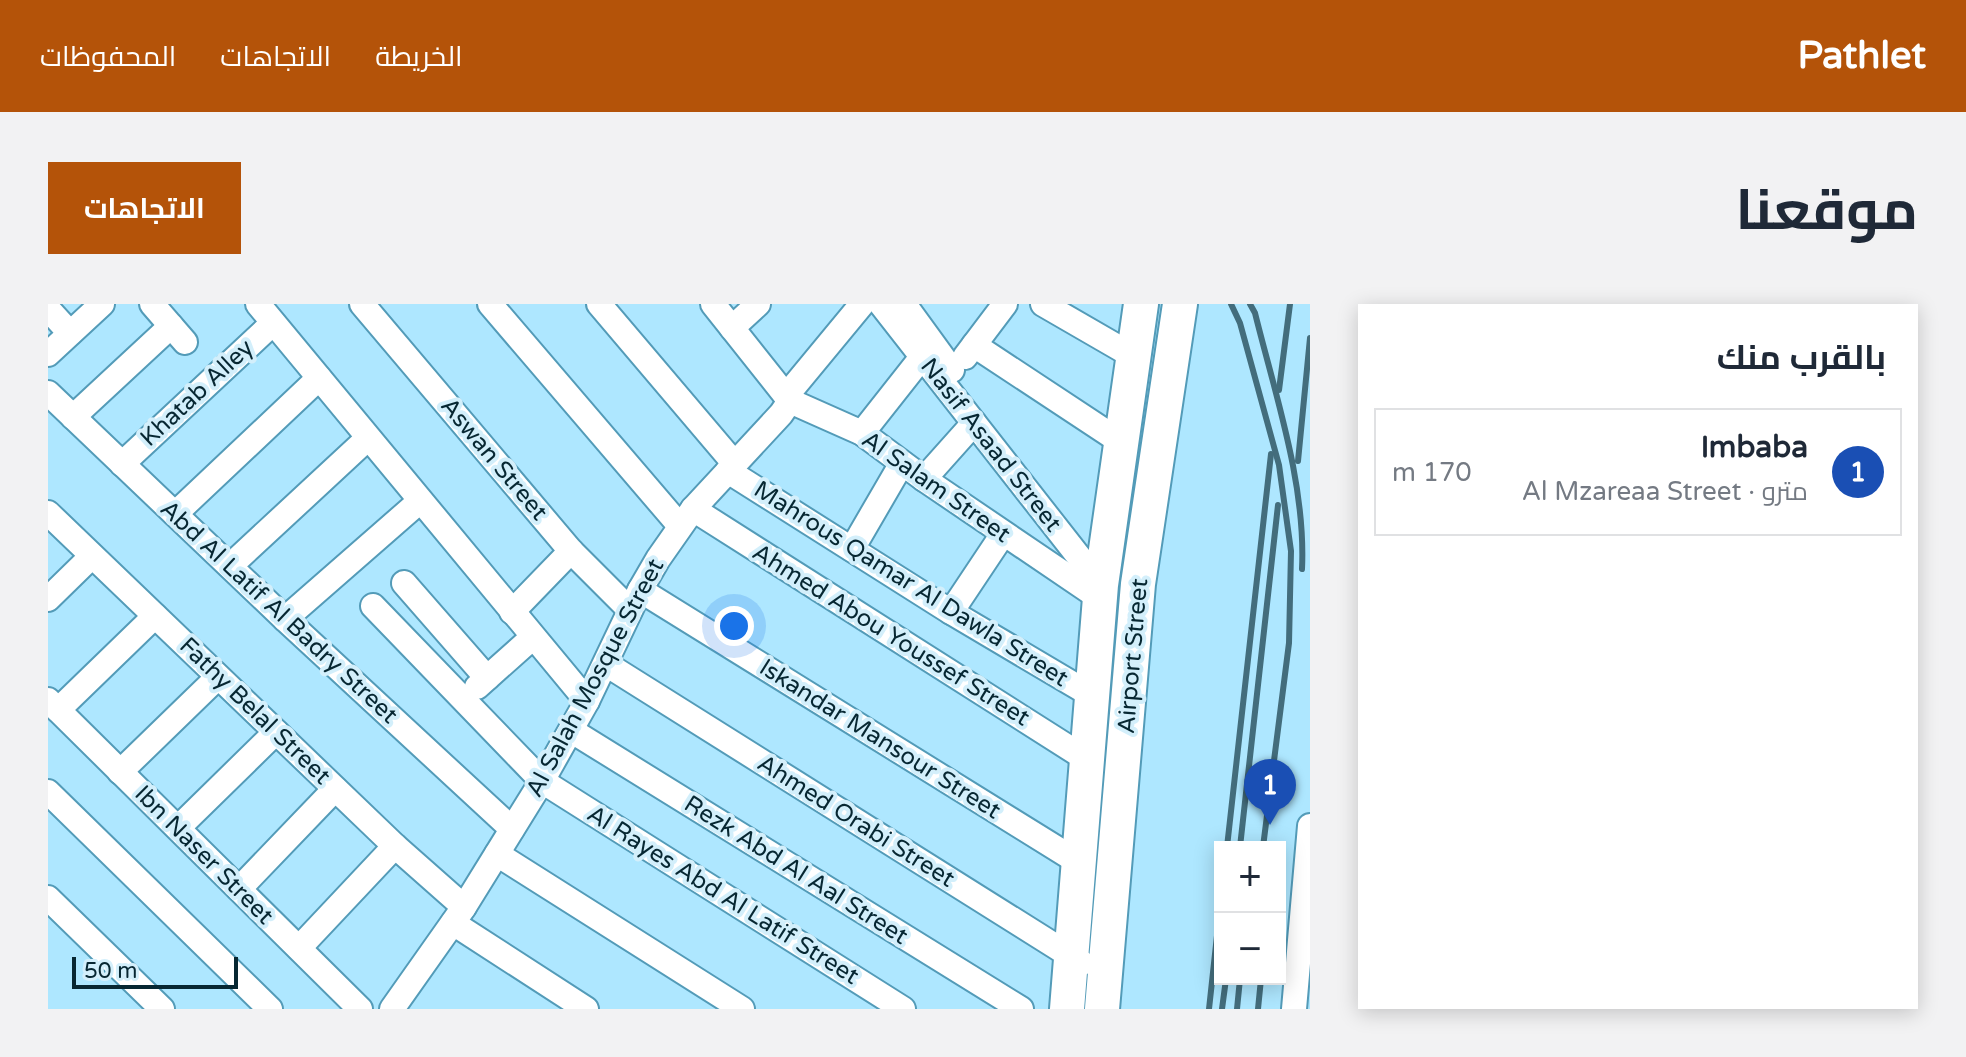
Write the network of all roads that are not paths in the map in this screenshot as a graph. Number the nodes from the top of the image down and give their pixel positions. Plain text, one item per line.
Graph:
1 (102, 304) edge
2 (152, 304) edge
3 (362, 304) edge
4 (490, 304) edge
5 (599, 304) edge
6 (713, 304) edge
7 (758, 304) edge
8 (862, 304) edge
9 (881, 304) edge
10 (904, 304) edge
11 (1005, 304) edge
12 (1043, 304) edge
13 (1141, 304) edge
14 (1180, 304) edge
15 (48, 309) edge
16 (265, 313) edge
17 (732, 328) junction
18 (70, 333) junction
19 (974, 345) junction
20 (48, 354) edge
21 (1133, 356) junction
22 (922, 357) junction
23 (954, 372) junction
24 (319, 378) junction
25 (48, 393) edge
26 (788, 398) junction
27 (73, 417) junction
28 (974, 423) junction
29 (862, 433) junction
30 (368, 438) junction
31 (1121, 442) junction
32 (902, 463) junction
33 (122, 464) junction
34 (731, 467) junction
35 (924, 479) junction
36 (420, 501) junction
37 (48, 513) edge
38 (175, 514) junction
39 (687, 518) junction
40 (1003, 534) junction
41 (852, 549) junction
42 (571, 551) junction
43 (92, 556) junction
44 (230, 566) junction
45 (404, 583) dead end
46 (1101, 593) junction
47 (48, 599) edge
48 (635, 600) junction
49 (373, 606) dead end
50 (512, 612) junction
51 (951, 612) junction
52 (155, 616) junction
53 (285, 619) junction
54 (533, 637) junction
55 (1134, 637) junction
56 (606, 664) junction
57 (218, 677) junction
58 (487, 678) junction
59 (1093, 696) junction
60 (463, 699) junction
61 (587, 701) junction
62 (53, 705) edge
63 (572, 731) junction
64 (276, 732) junction
65 (1088, 760) junction
66 (120, 772) junction
67 (542, 781) junction
68 (335, 789) junction
69 (48, 792) edge
70 (1310, 826) edge
71 (178, 828) junction
72 (512, 829) junction
73 (395, 846) junction
74 (497, 854) junction
75 (1308, 860) edge
76 (1080, 863) junction
77 (239, 889) junction
78 (48, 898) edge
79 (459, 915) junction
80 (1305, 942) edge
81 (299, 948) junction
82 (1072, 956) junction
83 (1103, 994) edge
84 (162, 1009) edge
85 (270, 1009) edge
86 (360, 1009) edge
87 (392, 1009) edge
88 (586, 1009) edge
89 (742, 1009) edge
90 (903, 1009) edge
91 (1021, 1009) edge
92 (1067, 1009) edge
93 (1294, 1009) edge

1 - 18 street
2 - 27 street
3 - 42 street, Aswan Street
4 - 39 street, Ahmed Abou Youssef Street
5 - 34 street, Mahrous Qamar Al Dawla Street
6 - 17 street, Al Salam Street
7 - 17 street
8 - 26 street, Al Salah Mosque Street
9 - 22 street, Nasif Asaad Street
10 - 23 street, Nasif Asaad Street
11 - 19 street
12 - 21 street
13 - 21 street, Airport Street
14 - 55 street, Airport Street
15 - 18 street
16 - 24 street
16 - 33 street, Khatab Alley
17 - 26 street, Al Salam Street
18 - 20 street
19 - 23 street
19 - 31 street
21 - 31 street, Airport Street
22 - 28 street, Nasif Asaad Street
22 - 29 street
23 - 46 street, Nasif Asaad Street
24 - 30 street
24 - 38 street
25 - 27 street, Abd Al Latif Al Badry Street
26 - 29 street, Al Salam Street
26 - 34 street, Al Salah Mosque Street
27 - 33 street, Abd Al Latif Al Badry Street
28 - 35 street
28 - 46 street, Nasif Asaad Street
29 - 32 street, Al Salam Street
30 - 36 street
30 - 44 street
31 - 46 street, Airport Street
32 - 35 street, Al Salam Street
32 - 41 street
33 - 38 street, Abd Al Latif Al Badry Street
34 - 39 street, Al Salah Mosque Street
34 - 41 street, Mahrous Qamar Al Dawla Street
35 - 40 street, Al Salam Street
36 - 50 street
36 - 53 street
37 - 43 street, Fathy Belal Street
38 - 44 street, Abd Al Latif Al Badry Street
39 - 48 street, Al Salah Mosque Street
39 - 65 street, Ahmed Abou Youssef Street
40 - 46 street, Al Salam Street
40 - 51 street
41 - 51 street, Mahrous Qamar Al Dawla Street
42 - 48 street, Aswan Street
42 - 50 street
43 - 47 street
43 - 52 street, Fathy Belal Street
44 - 53 street, Abd Al Latif Al Badry Street
45 - 58 street
46 - 55 street
46 - 59 street, Airport Street
48 - 56 street, Al Salah Mosque Street
48 - 76 street, Iskandar Mansour Street
49 - 60 street, Al Rayes Abd Al Latif Street
50 - 54 street
51 - 59 street, Mahrous Qamar Al Dawla Street
52 - 57 street, Fathy Belal Street
52 - 62 street
53 - 72 street, Abd Al Latif Al Badry Street
54 - 58 street
54 - 61 street
55 - 83 street, Airport Street
56 - 61 street, Al Salah Mosque Street
56 - 82 street, Ahmed Orabi Street
57 - 64 street, Fathy Belal Street
57 - 66 street
58 - 60 street
59 - 65 street, Airport Street
60 - 67 street, Al Rayes Abd Al Latif Street
61 - 63 street, Al Salah Mosque Street
62 - 66 street, Ibn Naser Street
63 - 67 street, Al Salah Mosque Street
63 - 91 street, Rezk Abd Al Aal Street
64 - 68 street, Fathy Belal Street
64 - 71 street
65 - 76 street, Airport Street
66 - 71 street, Ibn Naser Street
67 - 72 street, Al Salah Mosque Street
67 - 90 street, Al Rayes Abd Al Latif Street
68 - 73 street, Fathy Belal Street
68 - 77 street
69 - 85 street
70 - 75 street
71 - 77 street, Ibn Naser Street
72 - 74 street, Al Salah Mosque Street
73 - 79 street, Fathy Belal Street
73 - 81 street
74 - 79 street, Al Salah Mosque Street
74 - 89 street
75 - 80 street
76 - 82 street, Airport Street
77 - 81 street, Ibn Naser Street
78 - 84 street
79 - 87 street, Al Salah Mosque Street
79 - 88 street, Fathy Belal Street
80 - 93 street
81 - 86 street, Ibn Naser Street
82 - 83 street, Ahmed Orabi Street
82 - 92 street, Airport Street

